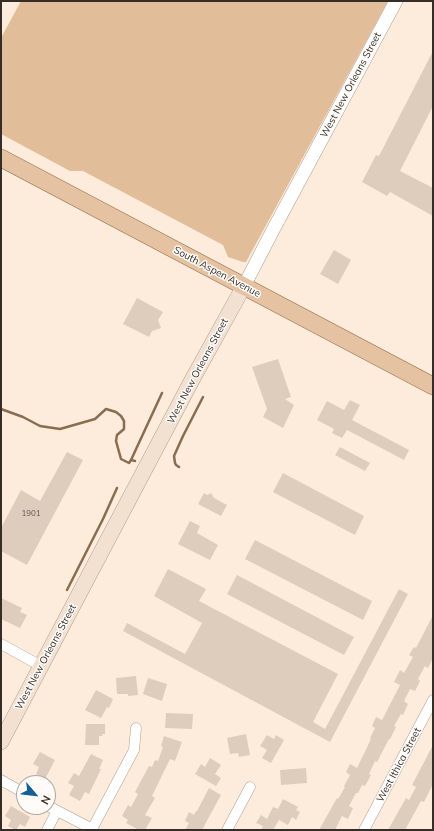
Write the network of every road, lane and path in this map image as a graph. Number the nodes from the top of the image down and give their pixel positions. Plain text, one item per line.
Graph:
1 (396, 1) edge
2 (1, 158) edge
3 (244, 286) junction
4 (433, 386) edge
5 (1, 644) edge
6 (41, 666) junction
7 (433, 700) edge
8 (136, 728) dead end
9 (1, 742) edge
10 (1, 780) edge
11 (250, 787) dead end
12 (16, 788) edge
13 (56, 810) edge
14 (50, 815) edge
15 (47, 830) edge
16 (93, 830) edge
17 (227, 830) edge
18 (364, 830) edge

1 - 3 street, West New Orleans Street
2 - 3 main road, South Aspen Avenue
3 - 4 main road, South Aspen Avenue
3 - 6 main road, West New Orleans Street
5 - 6 street
6 - 9 main road, West New Orleans Street
7 - 18 street, West Ithica Street
8 - 16 street
10 - 12 street
11 - 17 street
13 - 16 street
14 - 15 street

